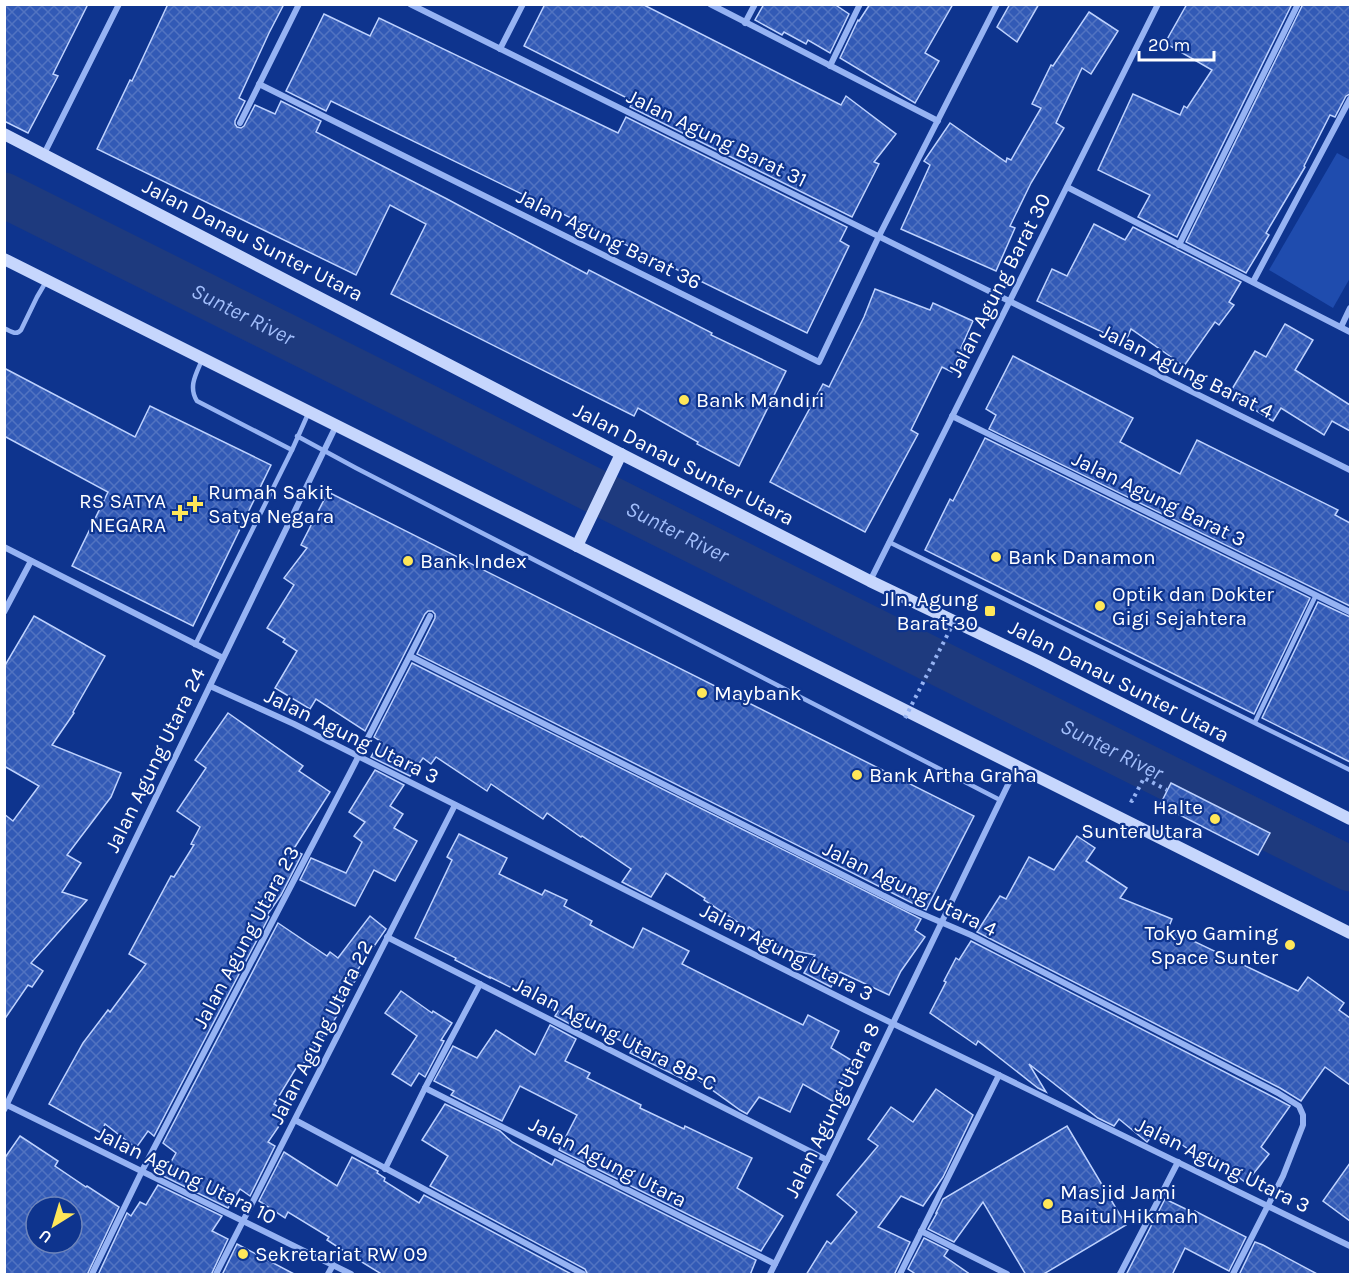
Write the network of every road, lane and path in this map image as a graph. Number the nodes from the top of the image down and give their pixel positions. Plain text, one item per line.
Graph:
1 (119, 4) edge
2 (299, 4) edge
3 (410, 4) edge
4 (523, 4) edge
5 (710, 4) edge
6 (755, 4) edge
7 (860, 4) edge
8 (997, 4) edge
9 (1158, 4) edge
10 (1298, 4) edge
11 (745, 23) junction
12 (500, 49) junction
13 (830, 66) junction
14 (259, 84) junction
15 (1350, 99) edge
16 (938, 121) junction
17 (240, 123) dead end
18 (4, 134) edge
19 (44, 154) junction
20 (1066, 187) junction
21 (879, 236) junction
22 (1179, 245) junction
23 (4, 259) edge
24 (47, 280) junction
25 (1253, 282) junction
26 (1009, 301) junction
27 (1350, 308) edge
28 (1341, 327) junction
29 (4, 328) edge
30 (1350, 332) edge
31 (203, 358) junction
32 (309, 411) junction
33 (952, 416) junction
34 (336, 425) junction
35 (297, 436) junction
36 (292, 450) junction
37 (324, 450) junction
38 (621, 454) junction
39 (1350, 470) edge
40 (889, 542) junction
41 (577, 546) junction
42 (4, 548) edge
43 (31, 561) junction
44 (870, 580) junction
45 (1316, 595) junction
46 (4, 612) edge
47 (1350, 612) edge
48 (430, 616) dead end
49 (957, 616) dead end
50 (195, 645) junction
51 (410, 656) junction
52 (223, 658) junction
53 (210, 686) junction
54 (905, 718) dead end
55 (1255, 722) junction
56 (358, 757) junction
57 (1017, 766) junction
58 (1350, 770) edge
59 (1167, 790) dead end
60 (1000, 800) junction
61 (1132, 801) dead end
62 (455, 805) junction
63 (1350, 819) edge
64 (941, 922) junction
65 (1350, 933) edge
66 (387, 937) junction
67 (480, 984) junction
68 (892, 1023) junction
69 (999, 1075) junction
70 (425, 1088) junction
71 (6, 1107) edge
72 (295, 1120) junction
73 (827, 1160) junction
74 (1178, 1162) junction
75 (385, 1169) junction
76 (142, 1171) junction
77 (1268, 1205) junction
78 (244, 1221) junction
79 (921, 1231) junction
80 (1350, 1246) edge
81 (775, 1264) junction
82 (333, 1265) junction
83 (1002, 1273) edge
84 (92, 1275) edge
85 (216, 1275) edge
86 (328, 1275) edge
87 (351, 1275) edge
88 (583, 1275) edge
89 (770, 1275) edge
90 (900, 1275) edge
91 (1120, 1275) edge
92 (1233, 1275) edge

1 - 19 street
2 - 14 street
3 - 12 street, Jalan Agung Barat 31
4 - 12 street
5 - 11 street
6 - 11 street
7 - 13 street
8 - 16 street
9 - 20 street, Jalan Agung Barat 30
10 - 22 street
11 - 13 street
12 - 21 street, Jalan Agung Barat 31
13 - 16 street
14 - 17 street
14 - 21 street, Jalan Agung Barat 36
15 - 25 street
16 - 21 street
18 - 19 main road, Jalan Danau Sunter Utara
19 - 38 main road, Jalan Danau Sunter Utara
20 - 22 street
20 - 26 street, Jalan Agung Barat 30
21 - 26 street, Jalan Agung Barat 31
22 - 25 street
23 - 24 main road
24 - 29 lane
24 - 31 main road
25 - 28 street
26 - 33 street, Jalan Agung Barat 30
26 - 39 street, Jalan Agung Barat 4
27 - 28 street
28 - 30 street
31 - 32 main road
31 - 36 lane
32 - 34 main road
32 - 35 lane
33 - 40 street, Jalan Agung Barat 30
33 - 45 street, Jalan Agung Barat 3
34 - 37 street, Jalan Agung Utara 24
34 - 41 main road
35 - 36 lane
35 - 37 lane
36 - 50 lane
37 - 52 street, Jalan Agung Utara 24
37 - 60 lane
38 - 41 main road
38 - 44 main road, Jalan Danau Sunter Utara
40 - 44 street, Jalan Agung Barat 30
40 - 55 lane
41 - 57 main road
42 - 43 street
43 - 46 street
43 - 50 street
44 - 63 main road, Jalan Danau Sunter Utara
45 - 47 street, Jalan Agung Barat 3
45 - 55 lane
48 - 51 street, Jalan Agung Utara 23
49 - 54 path, bridge
50 - 52 street
51 - 56 street, Jalan Agung Utara 23
51 - 64 street, Jalan Agung Utara 4
52 - 53 street, Jalan Agung Utara 24
53 - 56 street, Jalan Agung Utara 3
53 - 71 street, Jalan Agung Utara 24
55 - 58 lane
56 - 62 street, Jalan Agung Utara 3
56 - 76 street, Jalan Agung Utara 23
57 - 60 street, Jalan Agung Utara 8
57 - 65 main road
59 - 61 path
60 - 64 street, Jalan Agung Utara 8
62 - 66 street, Jalan Agung Utara 22
62 - 68 street, Jalan Agung Utara 3
64 - 68 street, Jalan Agung Utara 8
64 - 77 street, Jalan Agung Utara 4
66 - 67 street, Jalan Agung Utara 8B-C
66 - 72 street, Jalan Agung Utara 22
67 - 70 street
67 - 73 street, Jalan Agung Utara 8B-C
68 - 69 street, Jalan Agung Utara 3
68 - 73 street, Jalan Agung Utara 8
69 - 74 street, Jalan Agung Utara 3
69 - 79 street
70 - 75 street
70 - 81 street, Jalan Agung Utara
71 - 76 street, Jalan Agung Utara 10
72 - 75 street
72 - 78 street, Jalan Agung Utara 22
73 - 81 street, Jalan Agung Utara 8
74 - 77 street, Jalan Agung Utara 3
74 - 91 street
75 - 88 street
76 - 78 street, Jalan Agung Utara 10
76 - 84 street, Jalan Agung Utara 23
77 - 80 street, Jalan Agung Utara 3
77 - 92 street
78 - 82 street, Jalan Agung Utara 10
78 - 85 street, Jalan Agung Utara 22
79 - 83 street
79 - 90 street
81 - 89 street, Jalan Agung Utara 8
82 - 86 street
82 - 87 street, Jalan Agung Utara 10

